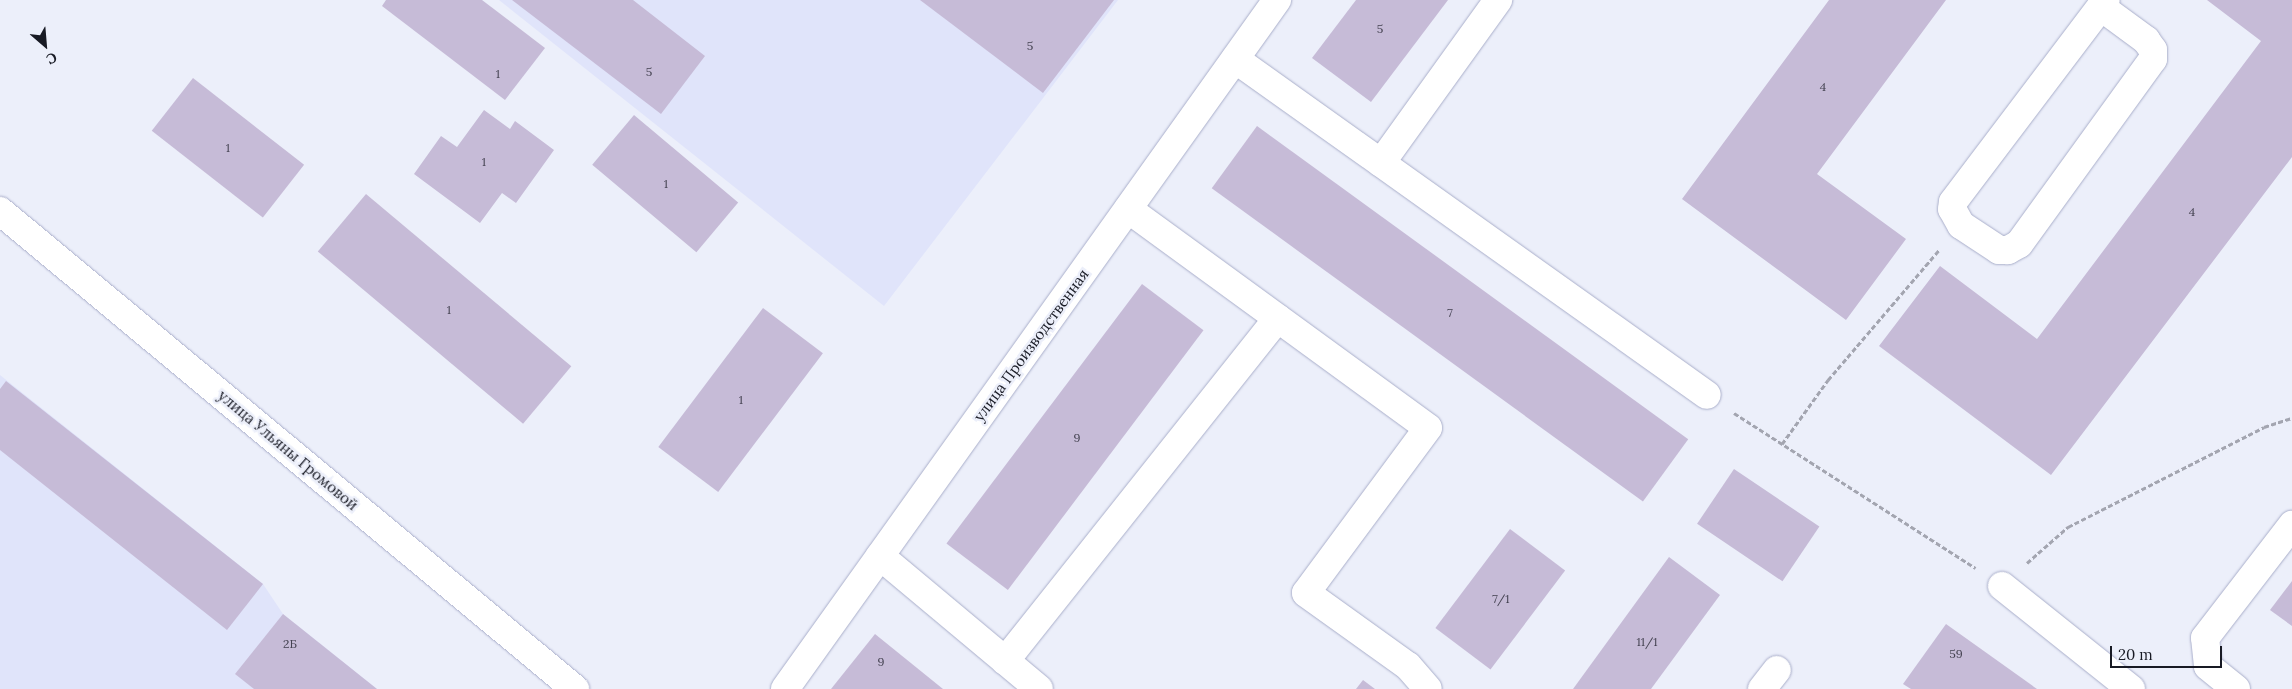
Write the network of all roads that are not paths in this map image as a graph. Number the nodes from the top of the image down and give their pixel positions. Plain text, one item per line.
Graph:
1 (1277, 0) edge
2 (1498, 0) edge
3 (2104, 3) edge
4 (1235, 59) junction
5 (1381, 163) junction
6 (1128, 209) junction
7 (0, 211) edge
8 (1278, 318) junction
9 (1707, 395) road end
10 (2292, 525) edge
11 (880, 556) junction
12 (2002, 586) road end
13 (1005, 661) junction
14 (575, 689) edge
15 (785, 689) edge
16 (1038, 689) edge
17 (1428, 689) edge
18 (2131, 689) edge
19 (2236, 689) edge

1 - 4 street, улица Производственная
2 - 5 street
3 - 3 street
4 - 5 street
4 - 6 street, улица Производственная
5 - 9 street
6 - 8 street
6 - 11 street, улица Производственная
7 - 14 street, улица Ульяны Громовой
8 - 13 street
8 - 17 street
10 - 19 street
11 - 13 street
11 - 15 street, улица Производственная
12 - 18 street
13 - 16 street

